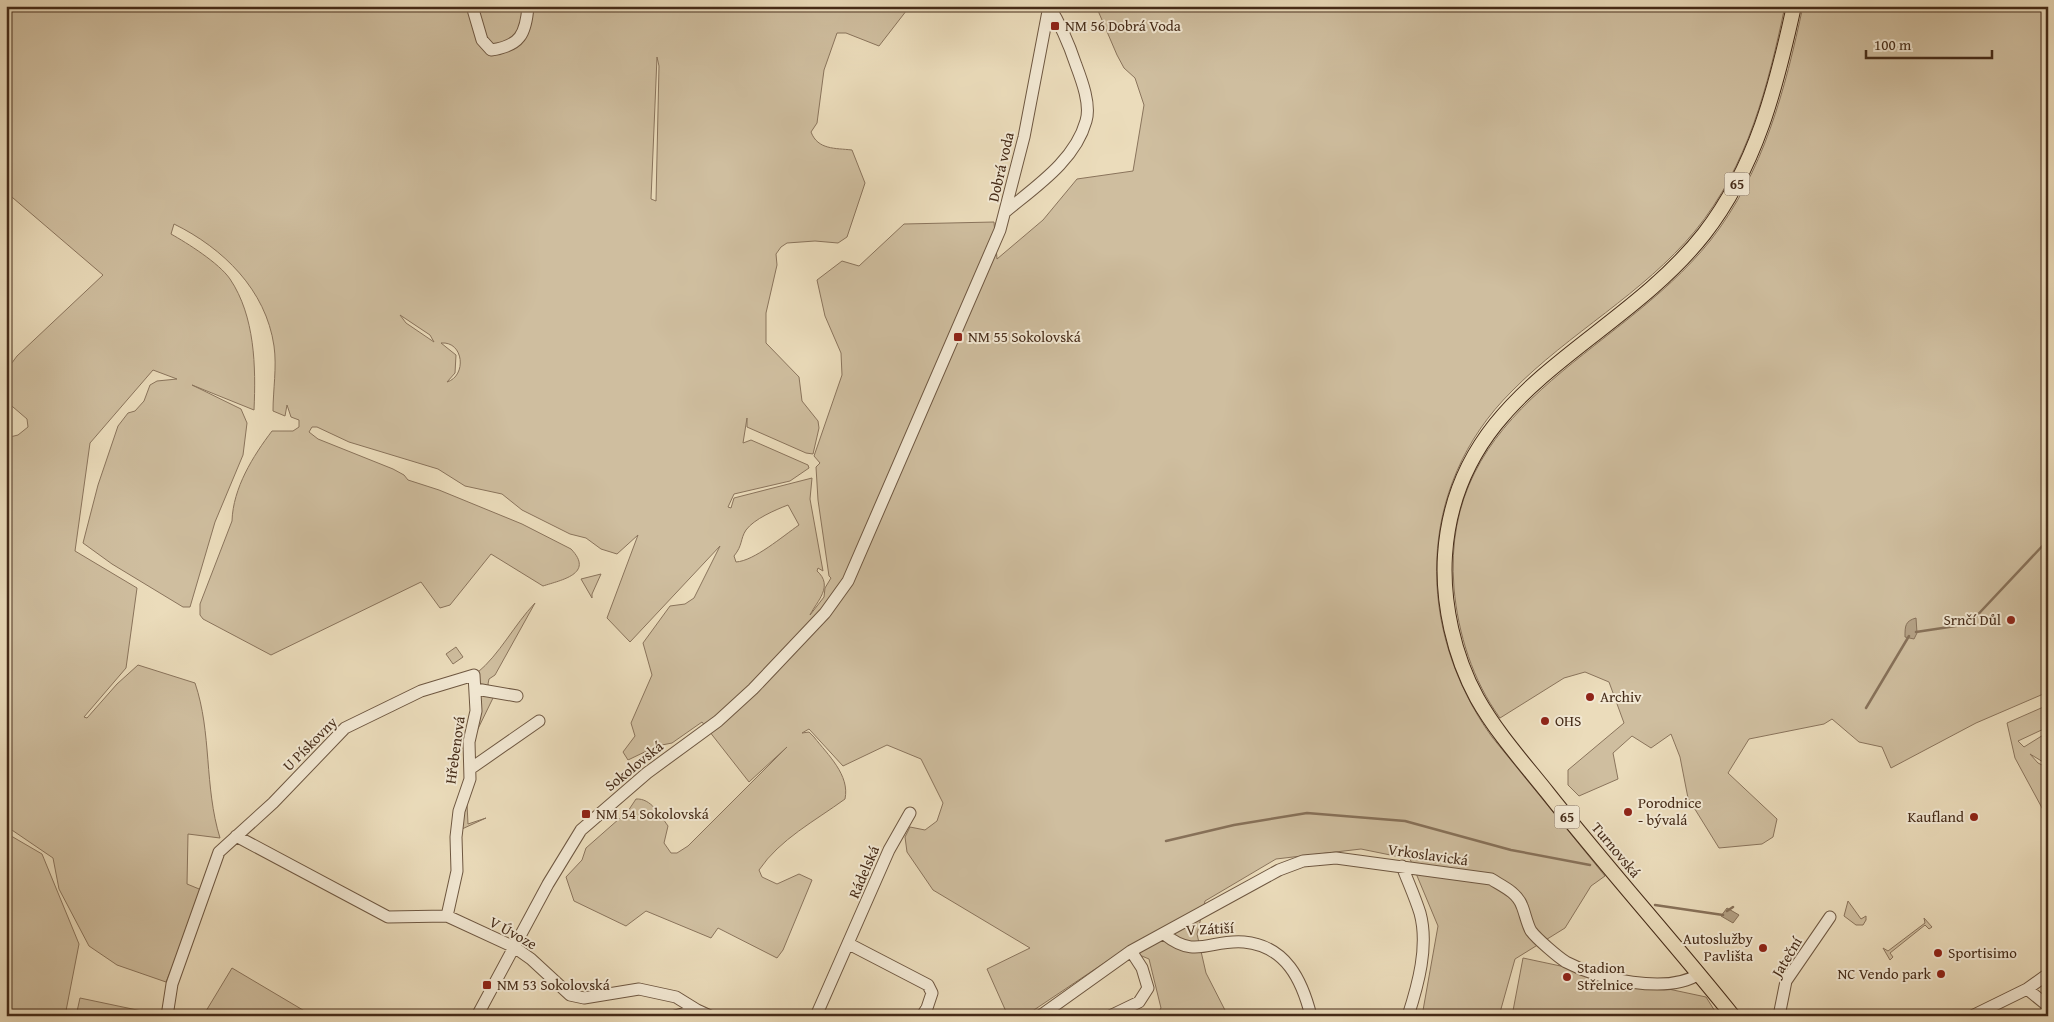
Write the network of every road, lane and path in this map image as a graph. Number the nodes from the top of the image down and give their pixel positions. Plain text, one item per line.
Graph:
1 (472, 6) edge
2 (528, 6) edge
3 (1049, 6) edge
4 (1794, 6) edge
5 (1005, 212) junction
6 (474, 675) joint
7 (476, 689) junction
8 (517, 696) dead end
9 (539, 721) dead end
10 (470, 769) junction
11 (910, 813) dead end
12 (236, 836) junction
13 (1402, 866) junction
14 (447, 916) junction
15 (1830, 917) dead end
16 (1164, 934) junction
17 (849, 944) junction
18 (514, 947) junction
19 (1130, 951) junction
20 (1699, 974) junction
21 (2048, 974) edge
22 (2027, 989) junction
23 (2048, 1006) edge
24 (697, 1010) junction
25 (167, 1016) edge
26 (477, 1016) edge
27 (675, 1016) edge
28 (710, 1016) edge
29 (816, 1016) edge
30 (922, 1016) edge
31 (1040, 1016) edge
32 (1110, 1016) edge
33 (1311, 1016) edge
34 (1408, 1016) edge
35 (1733, 1016) edge
36 (1779, 1016) edge
37 (1972, 1016) edge

1 - 2 street
3 - 5 street, Dobrá voda
3 - 5 street, Dobrá voda
4 - 20 main road, Turnovská / 65
5 - 18 street, Sokolovská
6 - 7 street, Hřebenová
6 - 12 street, U Pískovny
7 - 8 street
7 - 10 street, Hřebenová
9 - 10 street
10 - 14 street, Hřebenová
11 - 17 street, Rádelská
12 - 14 street, V Úvoze
12 - 25 street, U Pískovny
13 - 16 street, Vrkoslavická
13 - 20 street, Vrkoslavická
13 - 34 street
14 - 18 street, V Úvoze
15 - 36 street, Jateční
16 - 19 street, Vrkoslavická
16 - 33 street, V Zátiší
17 - 29 street, Rádelská
17 - 30 street
18 - 24 street, V Úvoze
18 - 26 street, Sokolovská
19 - 31 street, Vrkoslavická
19 - 32 street
20 - 35 main road, Turnovská / 65
21 - 22 street
22 - 23 street
22 - 37 street
24 - 27 street
24 - 28 street

